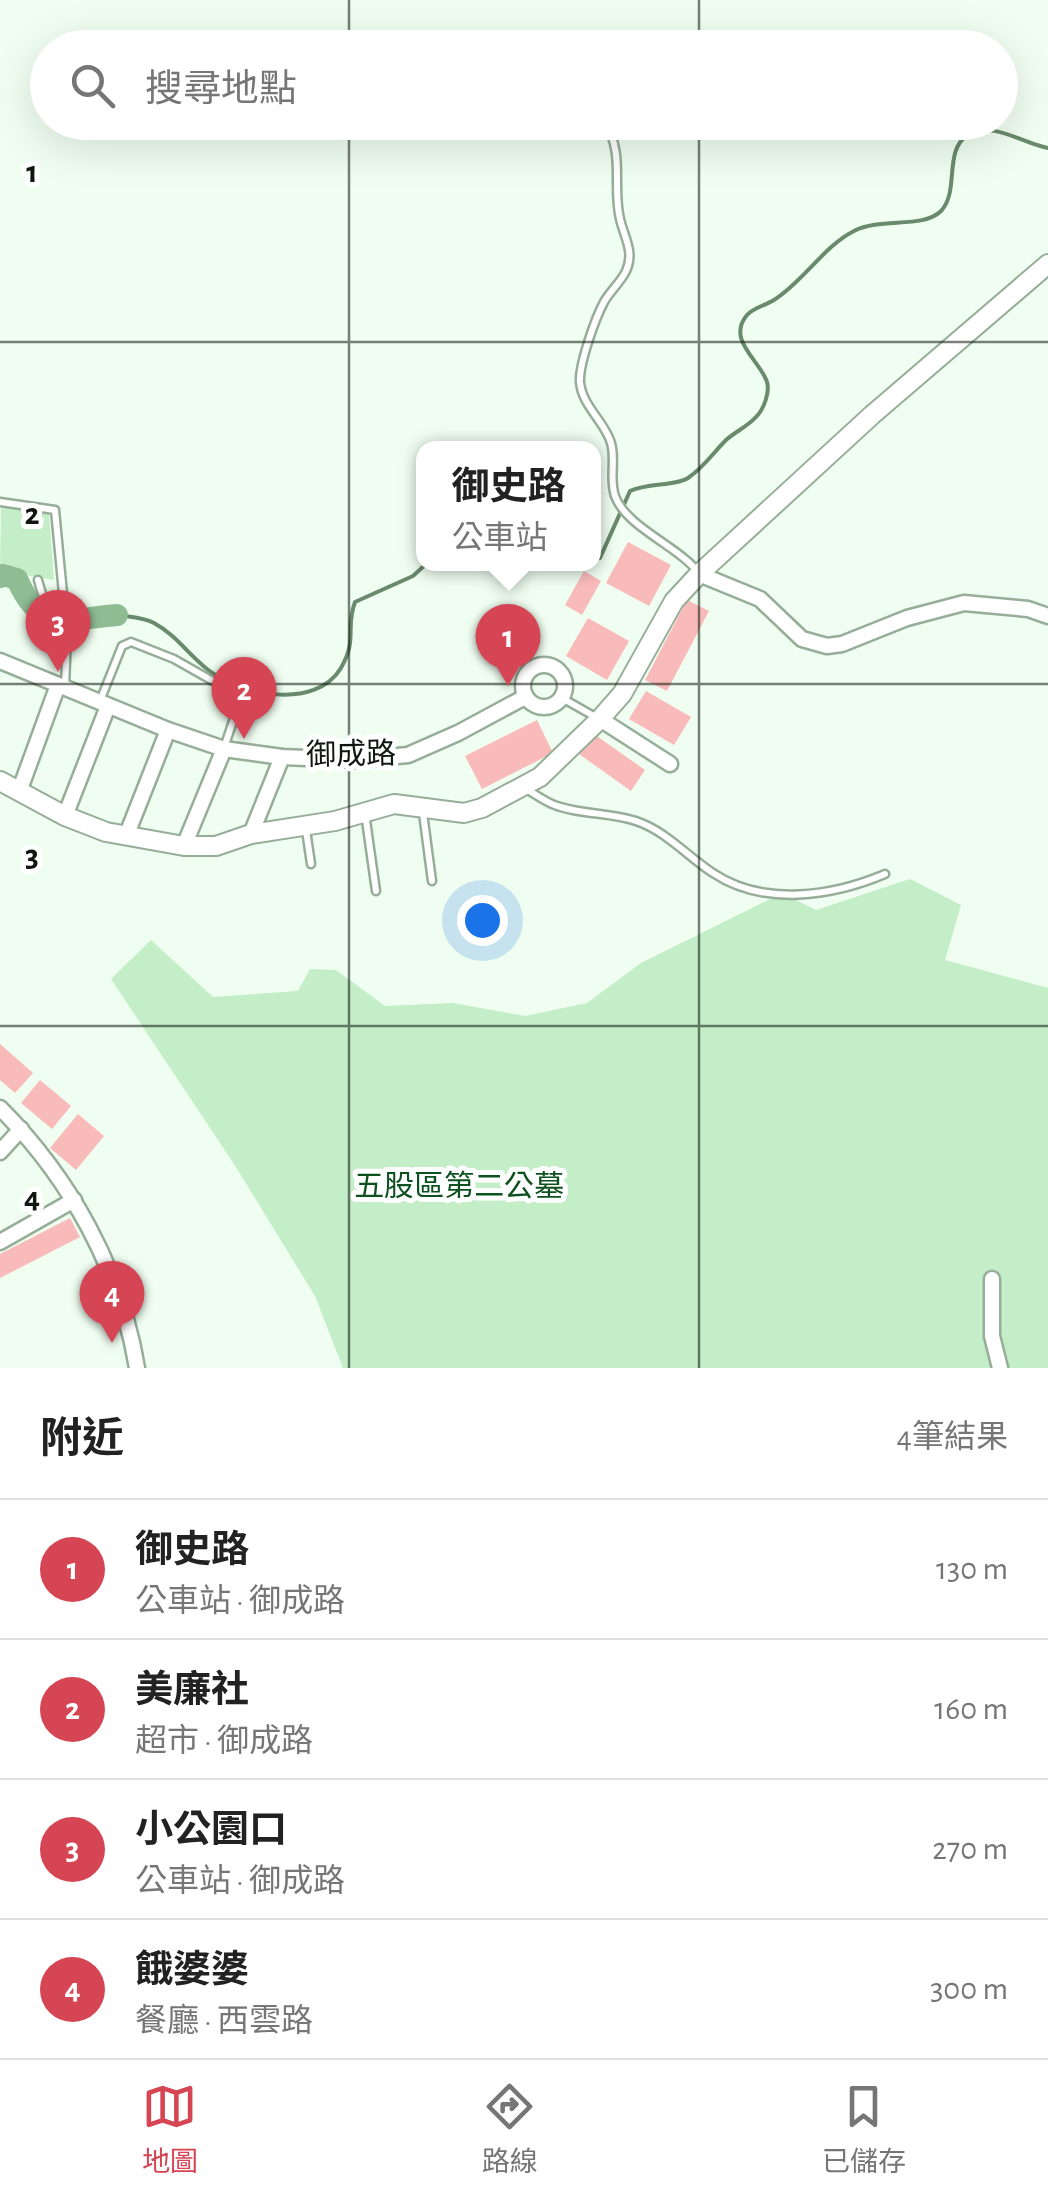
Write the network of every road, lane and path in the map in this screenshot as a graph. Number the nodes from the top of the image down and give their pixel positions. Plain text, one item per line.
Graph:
1 (614, 140) edge
2 (1048, 264) edge
3 (0, 502) edge
4 (700, 574) junction
5 (38, 580) dead end
6 (65, 609) junction
7 (1048, 616) edge
8 (0, 662) edge
9 (62, 687) junction
10 (525, 697) junction
11 (562, 698) junction
12 (104, 704) junction
13 (600, 720) junction
14 (168, 730) junction
15 (224, 748) junction
16 (282, 756) junction
17 (670, 764) dead end
18 (0, 781) edge
19 (524, 788) junction
20 (19, 792) junction
21 (422, 808) junction
22 (365, 812) junction
23 (64, 816) junction
24 (306, 826) junction
25 (127, 834) junction
26 (251, 834) junction
27 (184, 846) junction
28 (311, 864) dead end
29 (885, 874) dead end
30 (432, 881) dead end
31 (376, 891) dead end
32 (0, 1108) edge
33 (21, 1129) junction
34 (0, 1152) edge
35 (74, 1200) junction
36 (0, 1242) edge
37 (992, 1278) dead end
38 (137, 1368) edge
39 (1000, 1368) edge

1 - 4 lane
2 - 4 street
3 - 6 lane
4 - 7 street
4 - 13 street
5 - 6 lane
6 - 9 lane
8 - 9 street, 御成路
9 - 12 street, 御成路
9 - 20 street
10 - 11 street, 御成路
10 - 11 street, 御成路
10 - 16 street, 御成路
11 - 13 lane, 御成路
12 - 14 street, 御成路
12 - 15 lane
12 - 23 street
13 - 17 street
13 - 19 street
14 - 15 street, 御成路
14 - 25 street
15 - 16 street, 御成路
15 - 27 street
16 - 26 street
18 - 20 street
19 - 21 street
19 - 29 lane
20 - 23 street
21 - 22 street
21 - 30 lane
22 - 24 street
22 - 31 lane
23 - 25 street
24 - 26 street
24 - 28 lane
25 - 27 street
26 - 27 street
32 - 33 street
33 - 34 street
33 - 35 street
35 - 36 street
35 - 38 street
37 - 39 street

